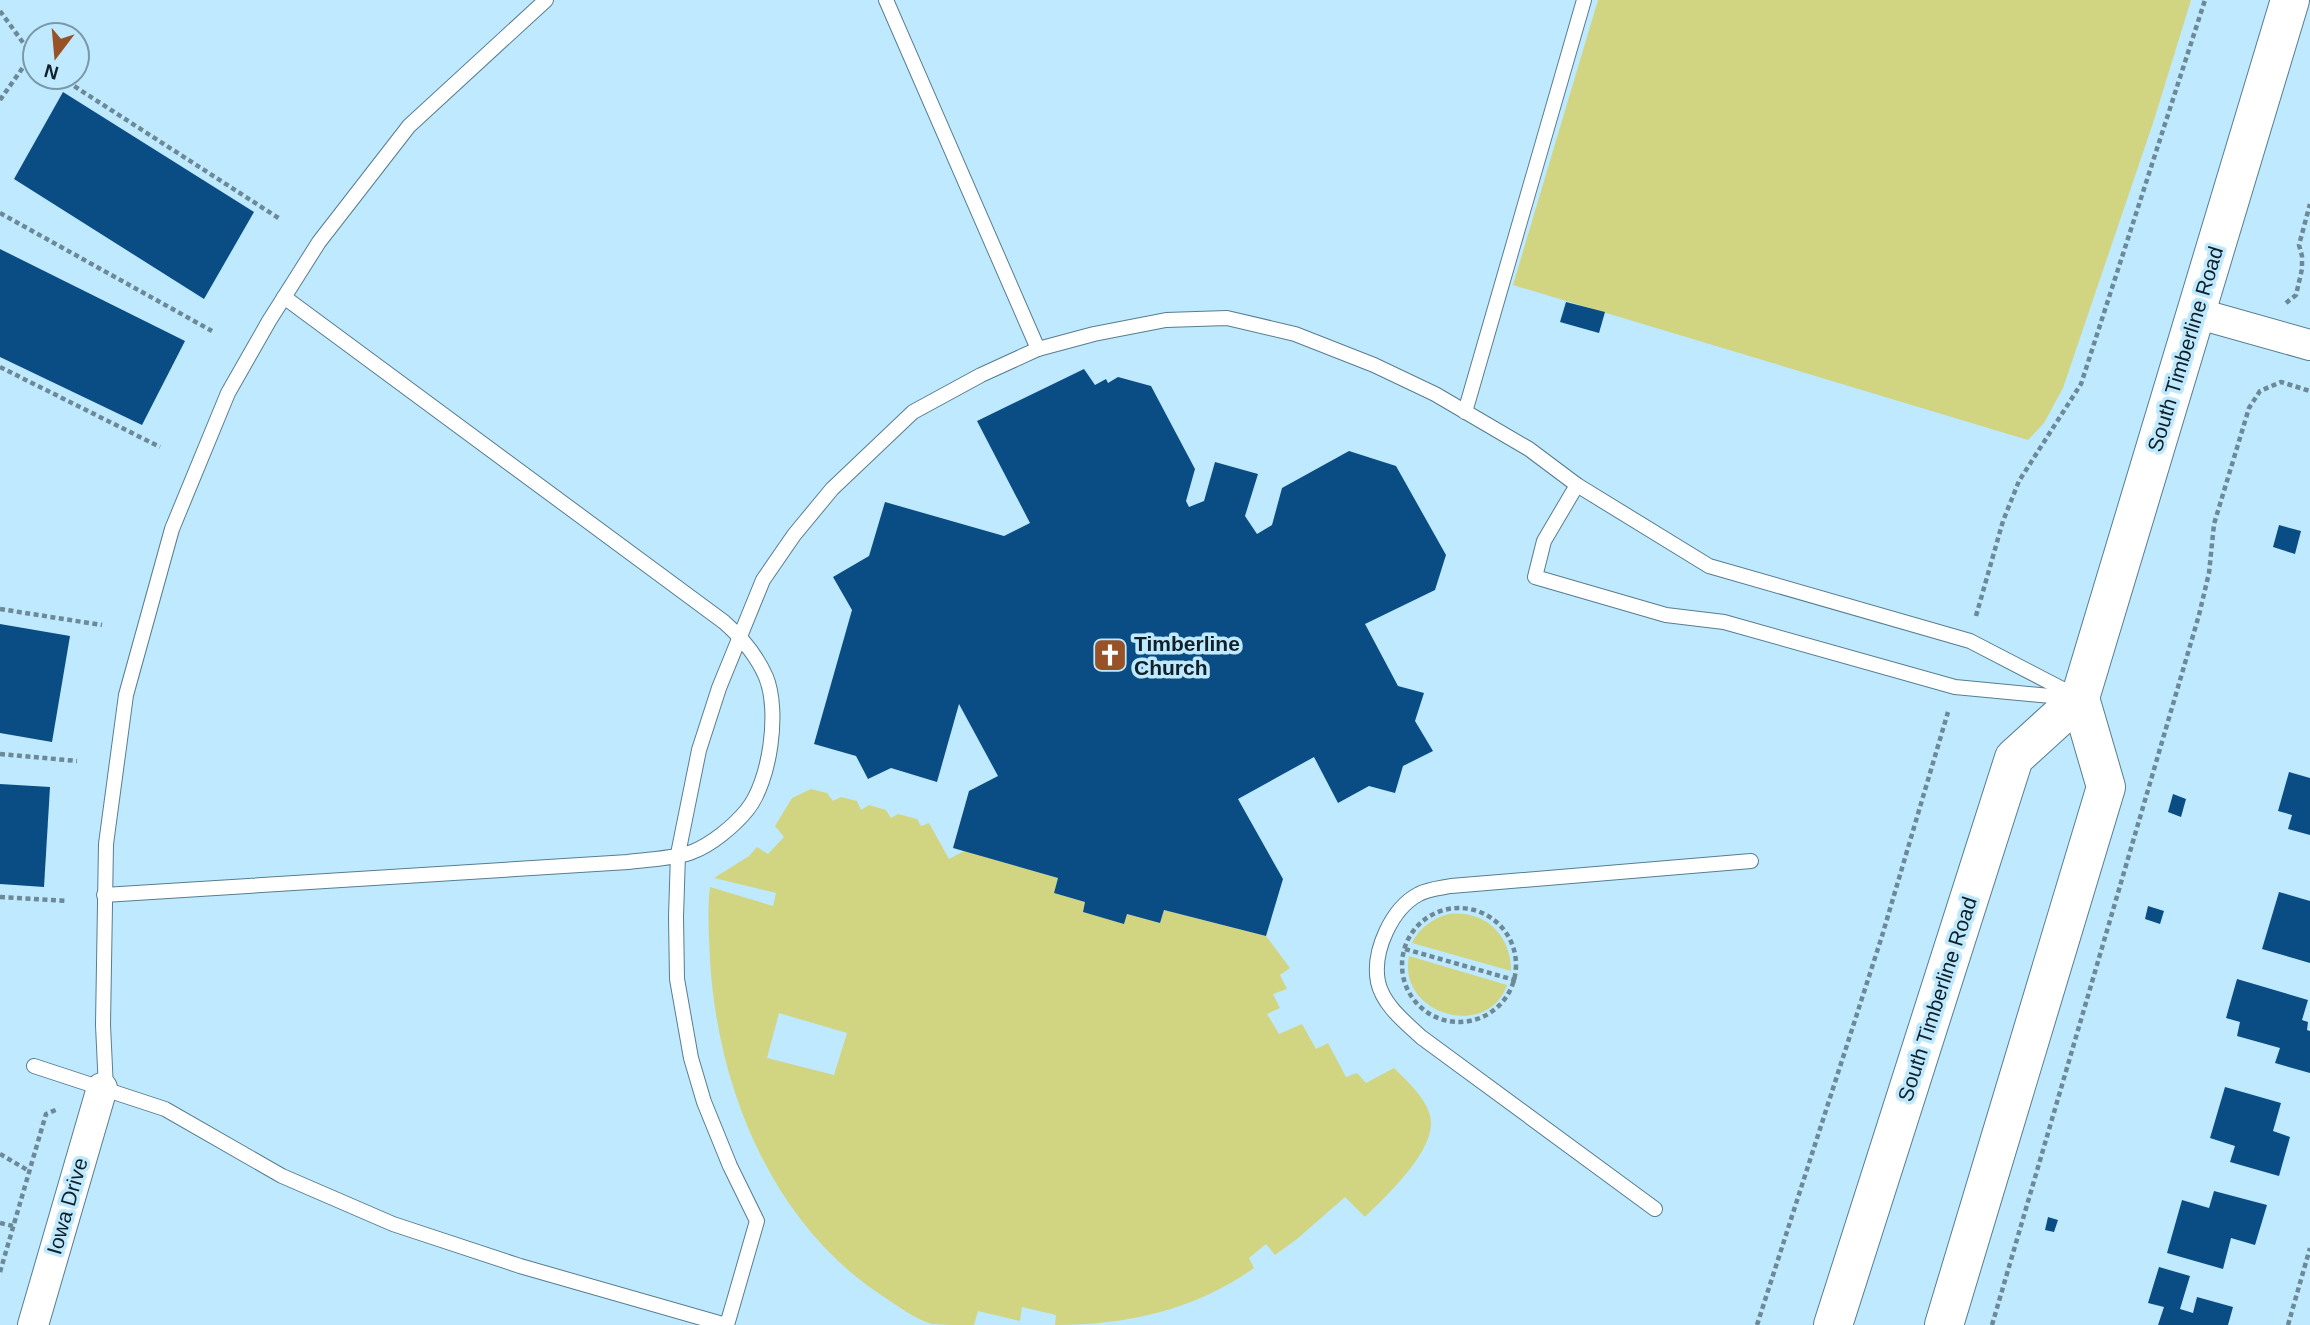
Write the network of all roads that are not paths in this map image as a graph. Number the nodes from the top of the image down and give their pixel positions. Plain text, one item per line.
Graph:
1 (546, 0) edge
2 (886, 0) edge
3 (1584, 0) edge
4 (2290, 0) edge
5 (284, 297) junction
6 (2196, 313) junction
7 (2310, 345) edge
8 (1038, 349) junction
9 (1465, 412) junction
10 (1577, 485) junction
11 (739, 635) junction
12 (2080, 698) junction
13 (678, 854) junction
14 (1751, 860) dead end
15 (104, 895) junction
16 (34, 1066) dead end
17 (104, 1089) junction
18 (1655, 1209) dead end
19 (37, 1322) edge
20 (727, 1325) edge
21 (1833, 1325) edge
22 (1944, 1325) edge

1 - 5 lane
2 - 8 lane
3 - 9 lane
4 - 6 main road, South Timberline Road
5 - 11 lane
5 - 15 lane
6 - 7 street
6 - 12 main road, South Timberline Road
8 - 9 lane
8 - 11 lane
9 - 10 lane
10 - 12 lane
10 - 12 lane
11 - 13 lane
11 - 13 lane
12 - 21 main road, South Timberline Road
12 - 22 main road
13 - 15 lane
13 - 20 lane
14 - 18 lane
15 - 17 lane
16 - 17 lane
17 - 19 street, Iowa Drive
17 - 20 lane

